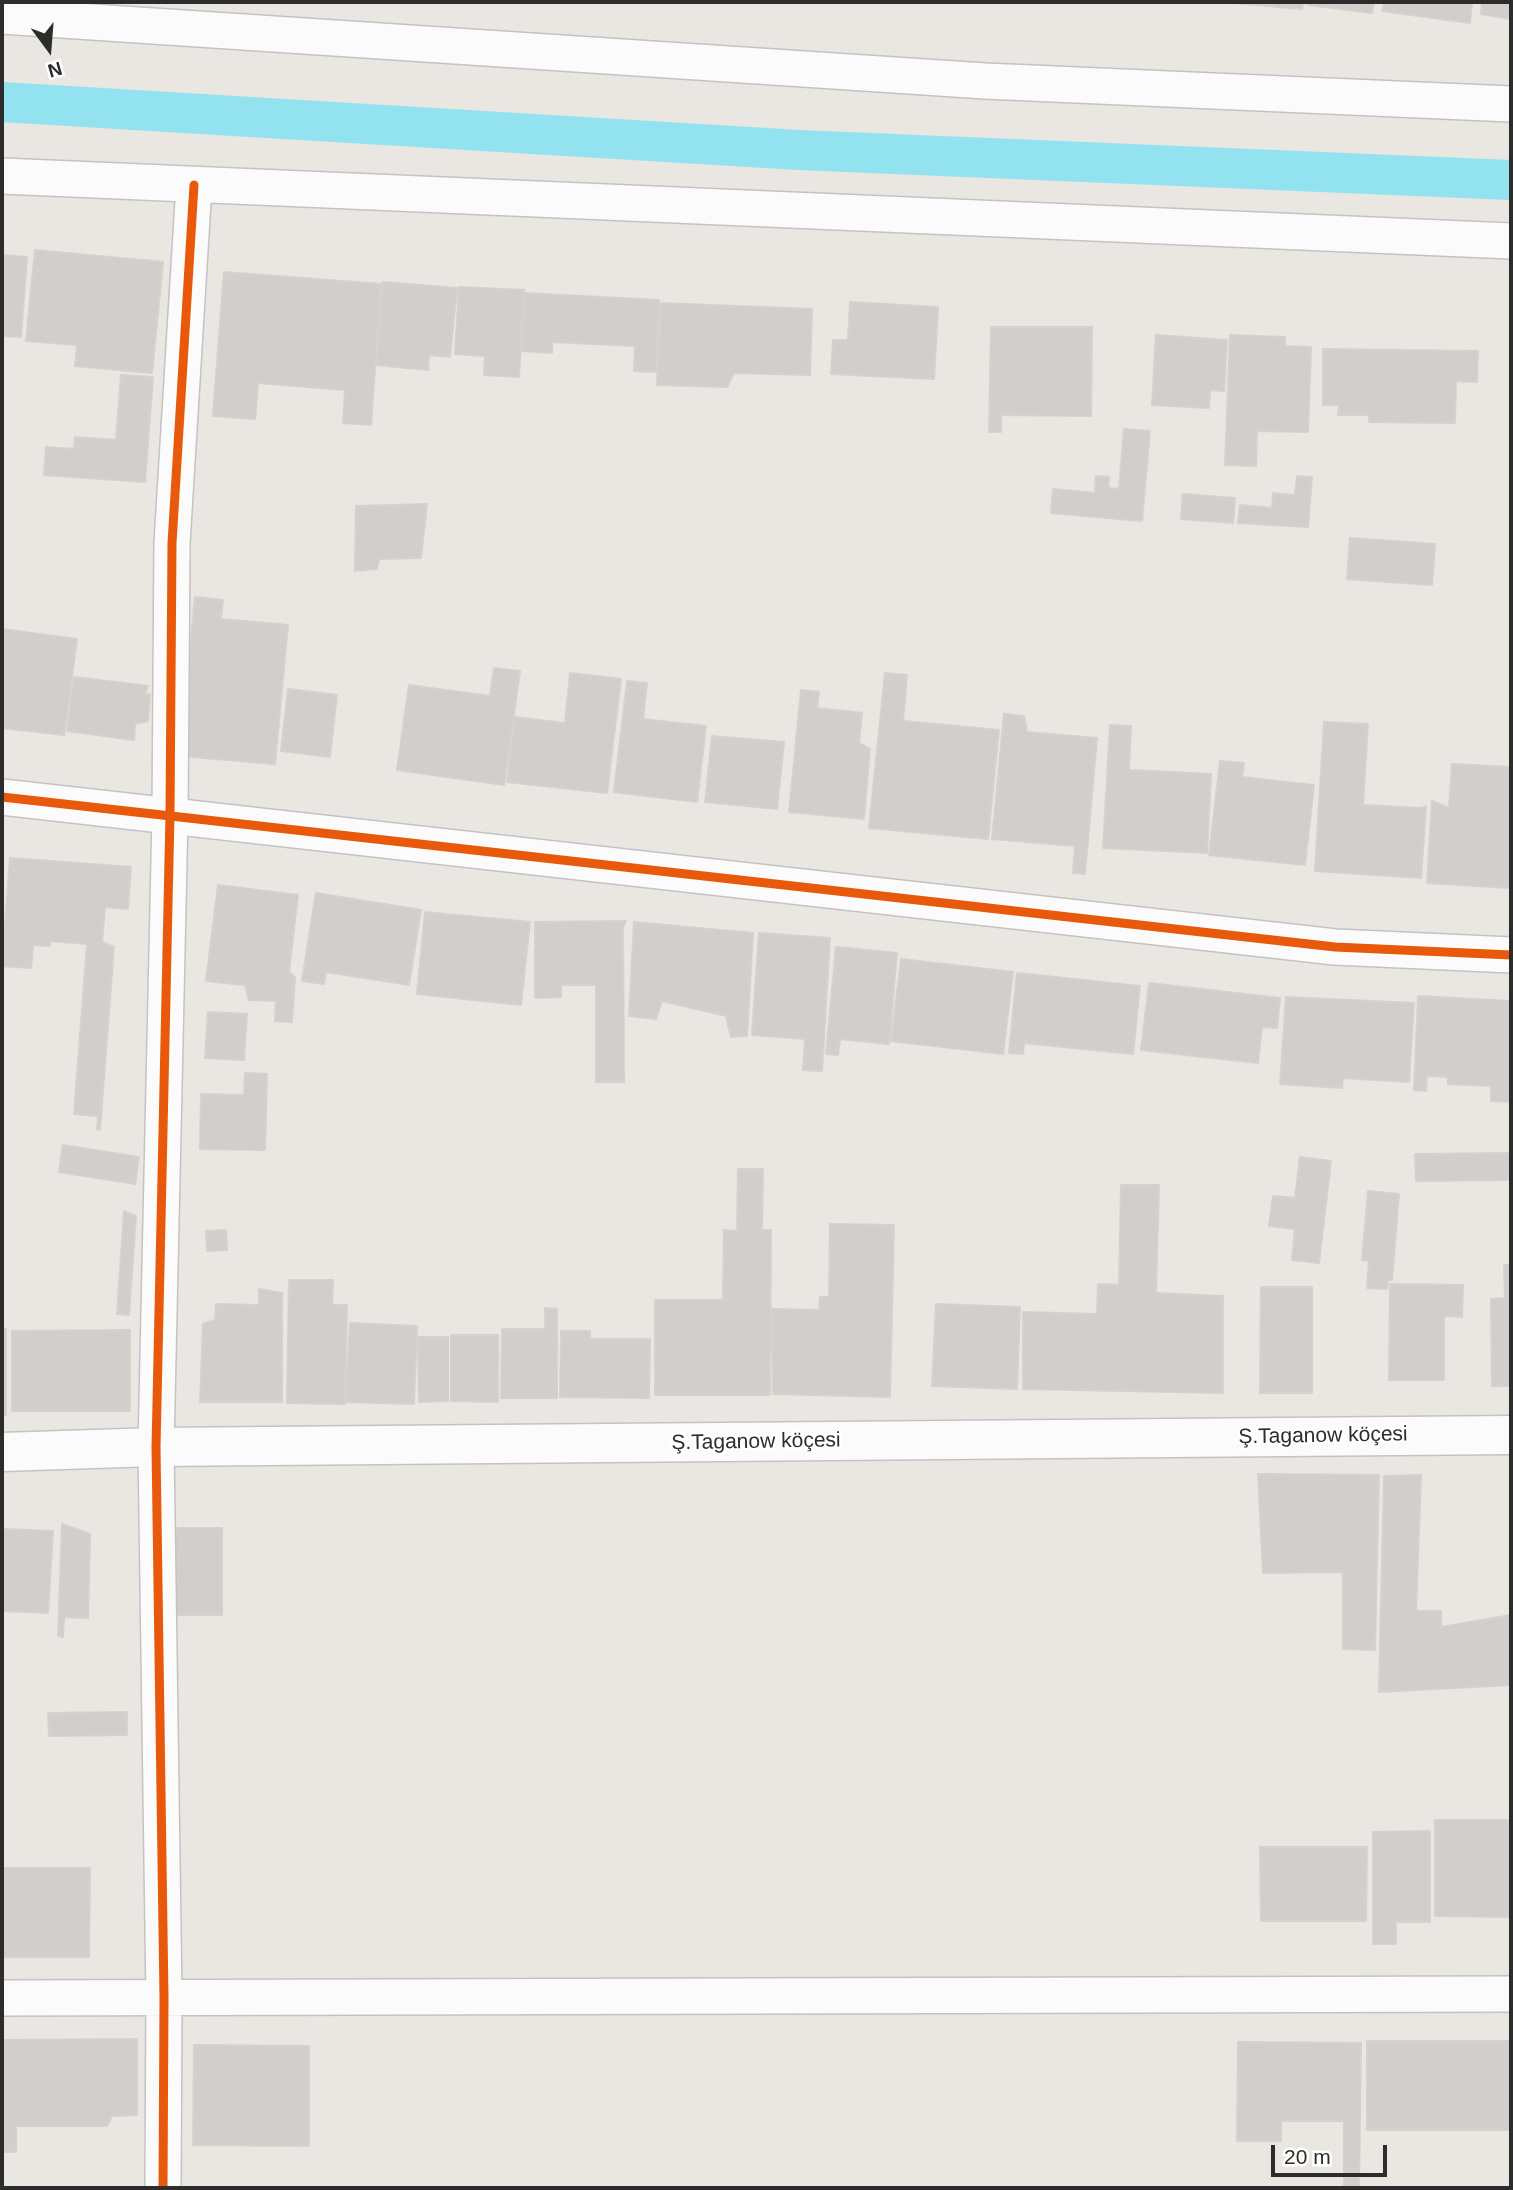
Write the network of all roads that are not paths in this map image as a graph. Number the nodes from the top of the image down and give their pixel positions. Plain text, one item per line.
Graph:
1 (2, 16) edge
2 (1511, 104) edge
3 (2, 176) edge
4 (194, 185) junction
5 (1511, 241) edge
6 (2, 797) edge
7 (170, 815) junction
8 (1511, 955) edge
9 (1511, 1435) edge
10 (156, 1447) junction
11 (2, 1452) edge
12 (1511, 1994) edge
13 (2, 1998) edge
14 (164, 1998) junction
15 (163, 2188) edge

1 - 2 street
3 - 4 street
4 - 5 street
4 - 7 street
6 - 7 street
7 - 8 street
7 - 10 street
9 - 10 street, Ş.Taganow köçesi
10 - 11 street, Ş.Taganow köçesi
10 - 14 street
12 - 14 street
13 - 14 street
14 - 15 street

